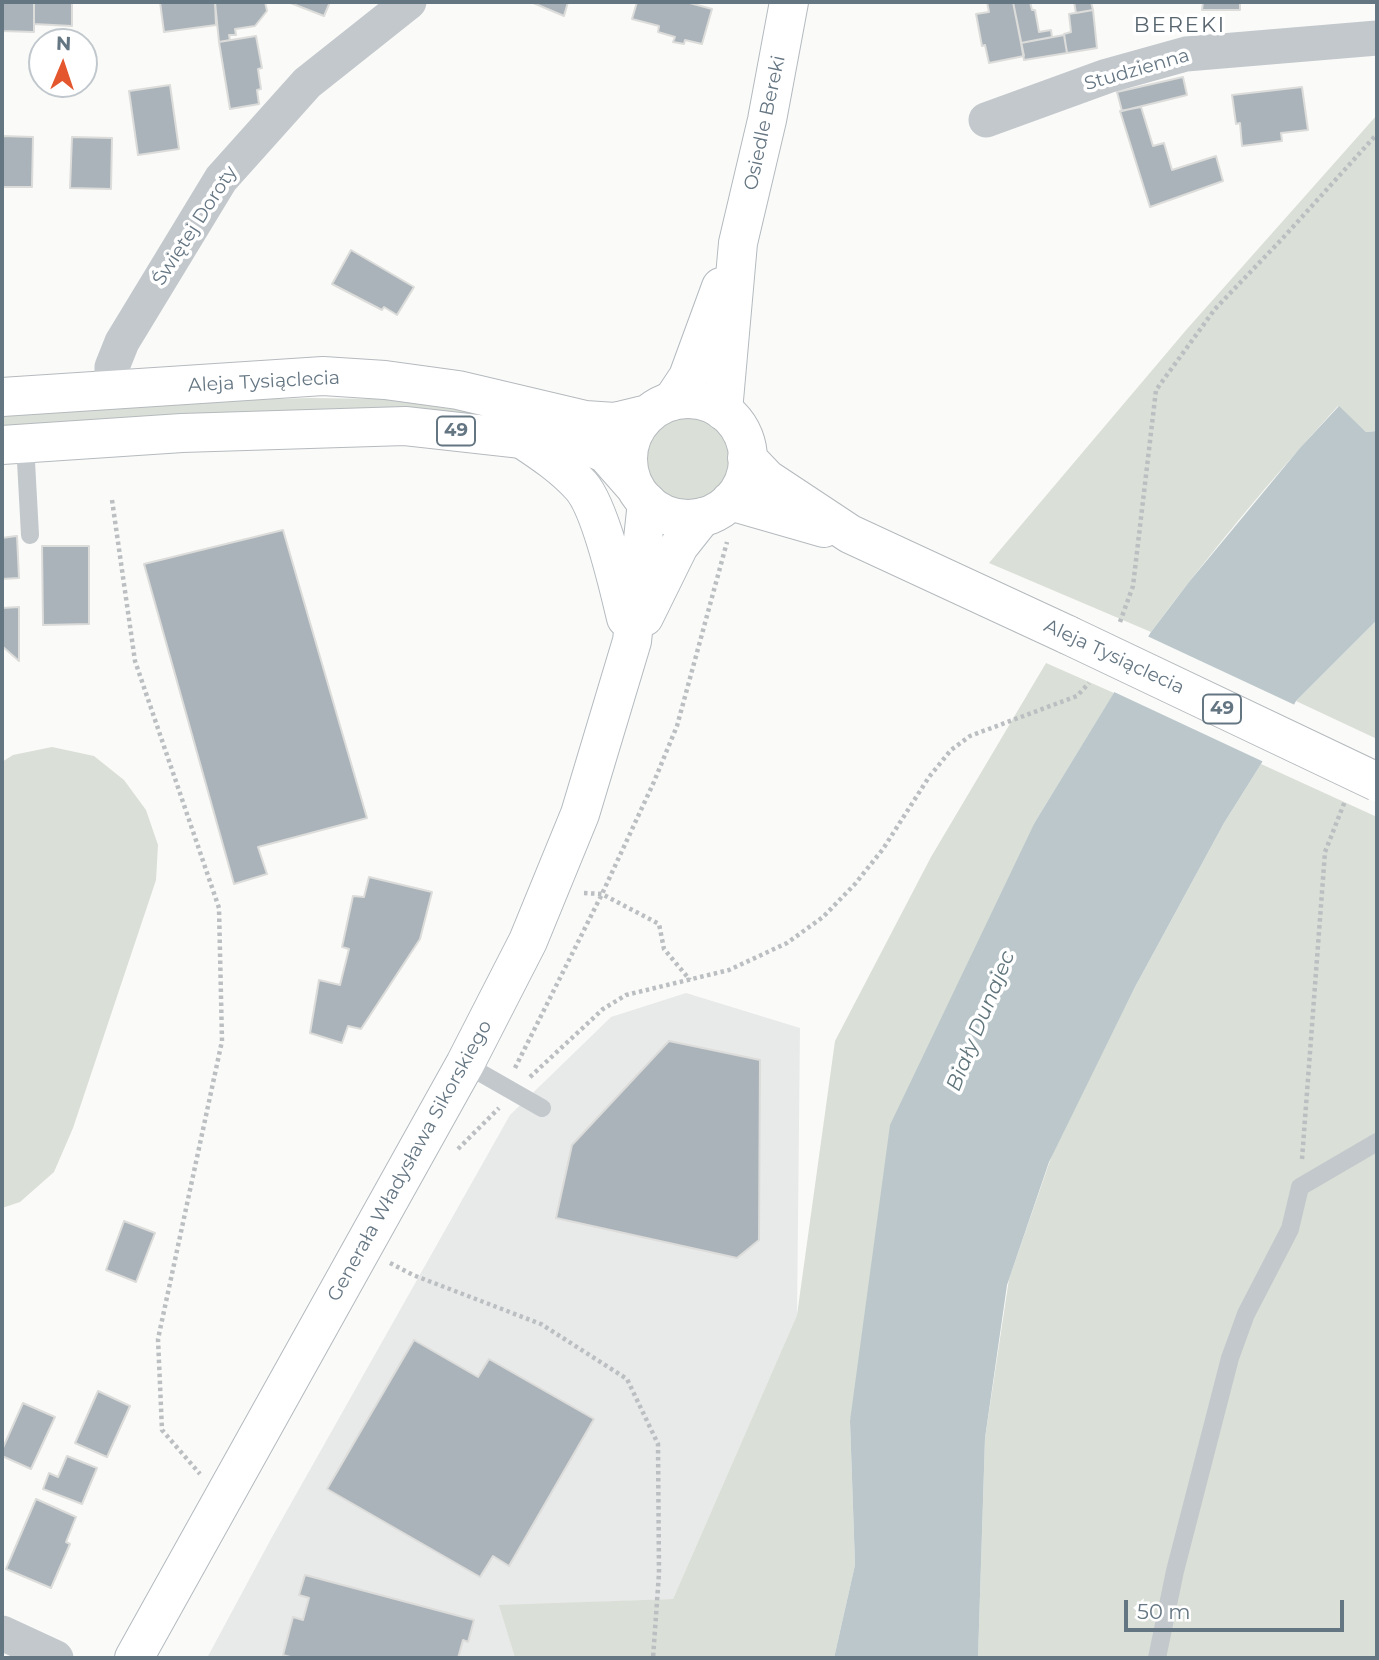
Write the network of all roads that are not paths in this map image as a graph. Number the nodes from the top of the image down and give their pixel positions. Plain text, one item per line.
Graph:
1 (410, 2) edge
2 (789, 2) edge
3 (1377, 38) edge
4 (986, 120) dead end
5 (738, 243) junction
6 (112, 391) junction
7 (2, 397) edge
8 (660, 407) junction
9 (723, 411) junction
10 (522, 439) junction
11 (13, 444) edge
12 (747, 458) junction
13 (640, 494) junction
14 (720, 517) junction
15 (850, 534) junction
16 (30, 535) dead end
17 (632, 641) junction
18 (1364, 786) edge
19 (465, 1064) junction
20 (542, 1108) dead end
21 (1377, 1142) edge
22 (2, 1633) edge
23 (56, 1658) edge
24 (134, 1658) edge
25 (1157, 1658) edge

1 - 6 street, Świętej Doroty
2 - 5 main road, Osiedle Bereki
3 - 4 street, Studzienna
5 - 8 main road
5 - 9 main road
6 - 7 main road, Aleja Tysiąclecia / 49
6 - 8 main road, Aleja Tysiąclecia / 49
8 - 9 main road, 49
8 - 13 main road
9 - 12 main road, 49
10 - 11 main road, 49
10 - 13 main road, 49
10 - 17 main road
11 - 16 lane
12 - 14 main road
12 - 15 main road, Aleja Tysiąclecia / 49
13 - 14 main road, 49
13 - 17 main road, Generała Władysława Sikorskiego
14 - 15 main road, Aleja Tysiąclecia / 49
14 - 17 main road, Generała Władysława Sikorskiego
15 - 18 main road, Aleja Tysiąclecia / 49, bridge
17 - 19 main road, Generała Władysława Sikorskiego
19 - 20 lane
19 - 24 main road, Generała Władysława Sikorskiego
21 - 25 lane
22 - 23 street

